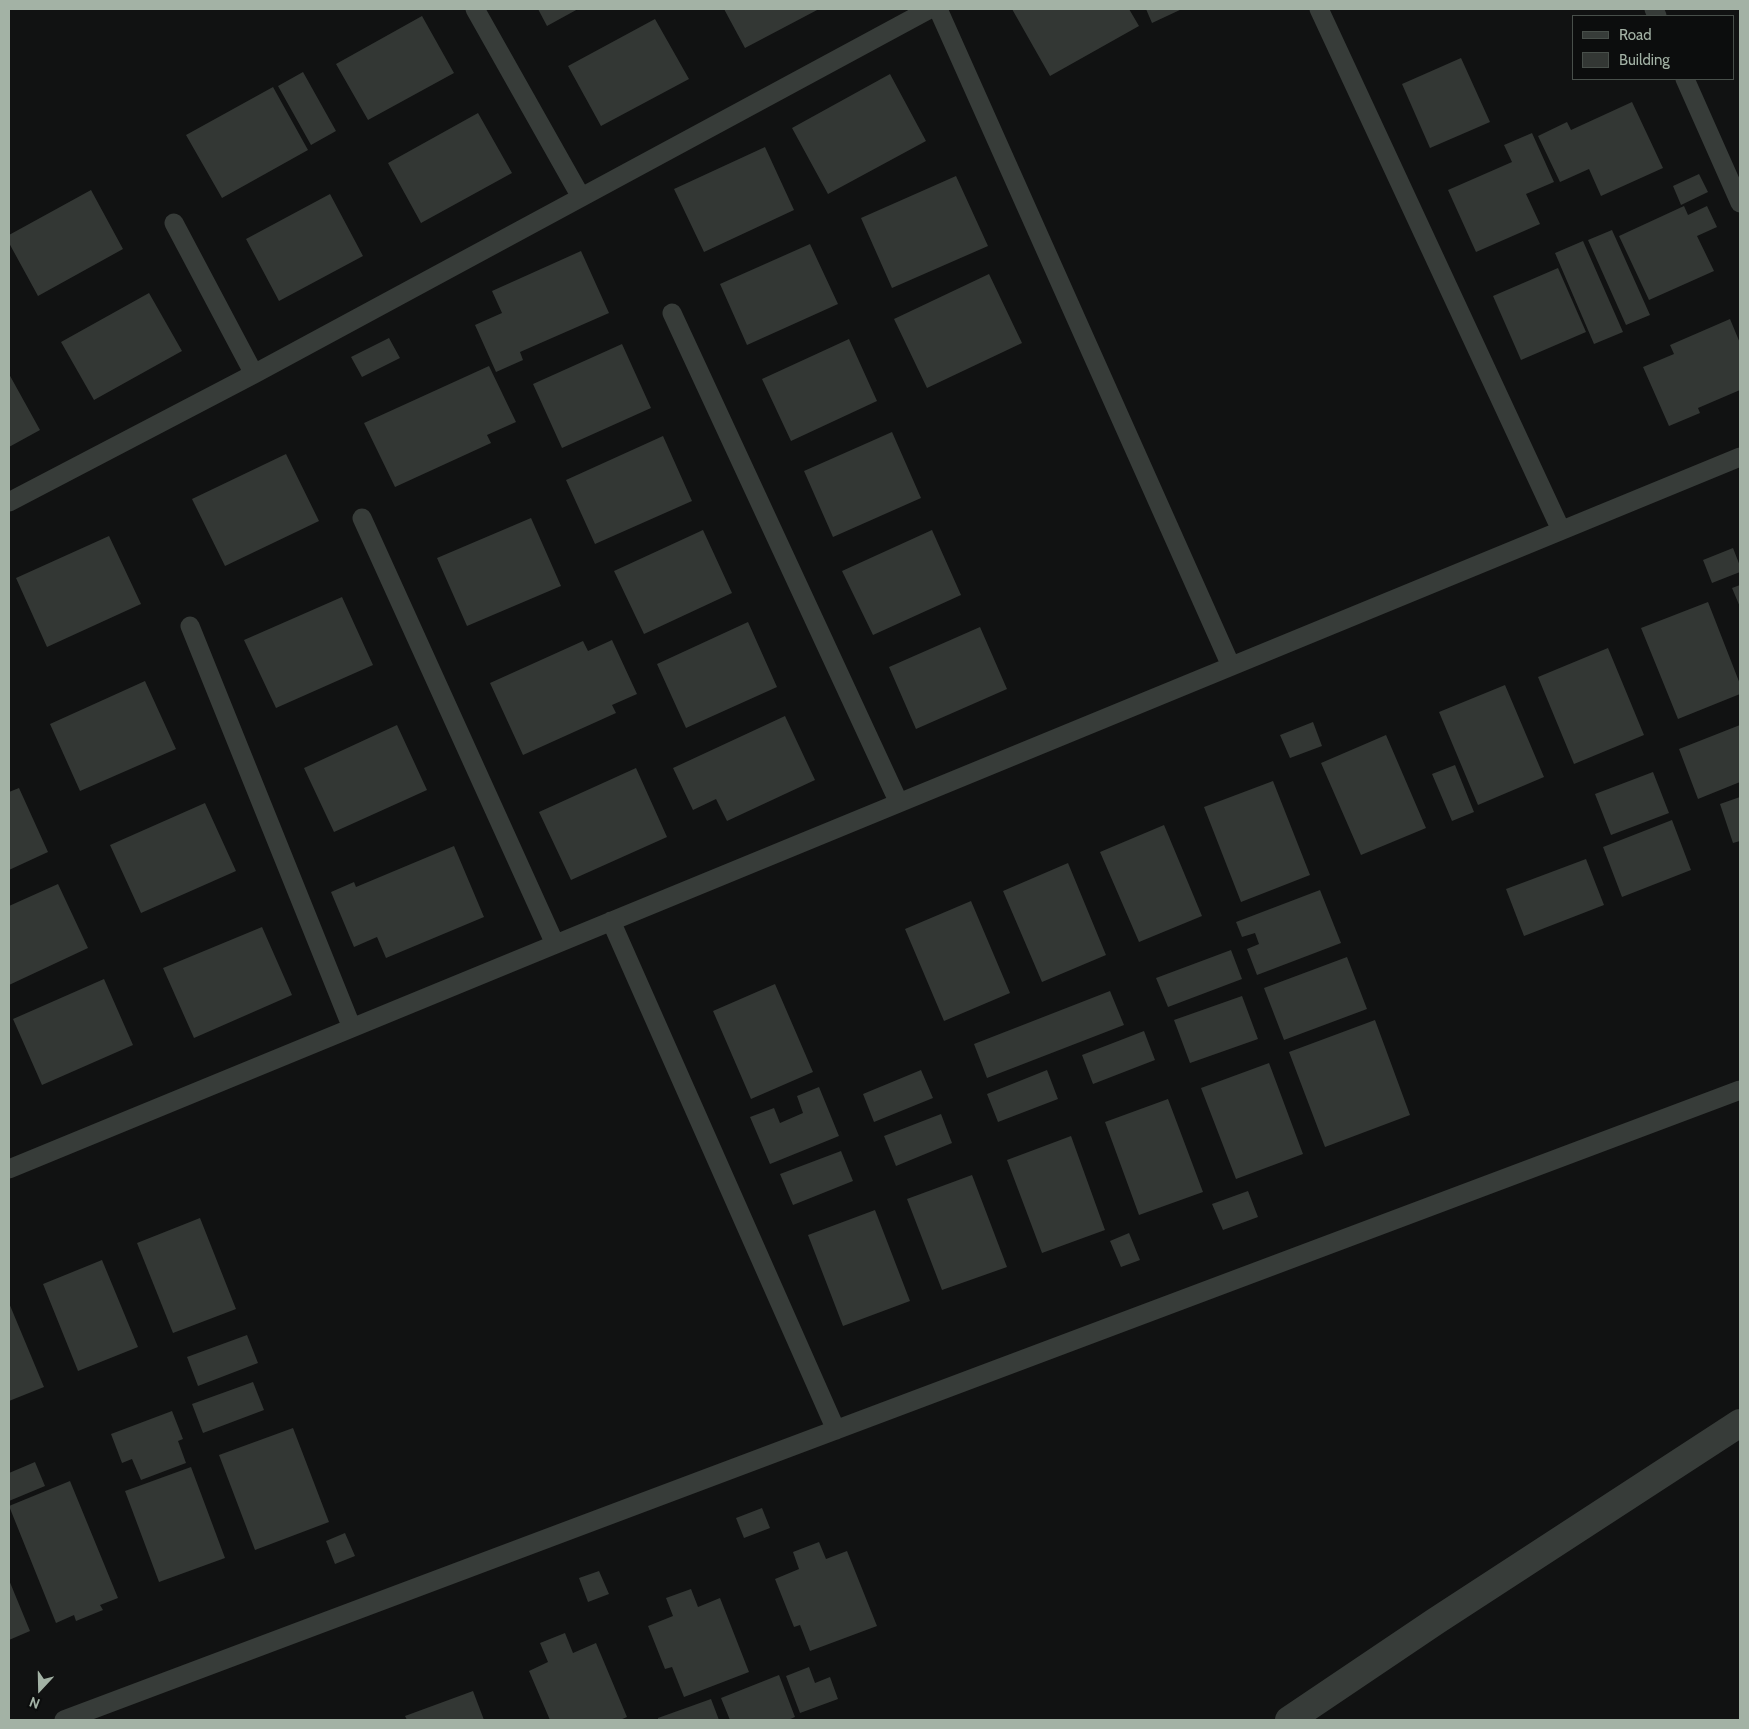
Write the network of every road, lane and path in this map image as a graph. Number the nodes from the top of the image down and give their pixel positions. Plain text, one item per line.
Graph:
1 (475, 9) edge
2 (930, 9) edge
3 (938, 9) edge
4 (1319, 9) edge
5 (899, 16) edge
6 (1685, 80) edge
7 (582, 197) junction
8 (1740, 203) edge
9 (174, 223) dead end
10 (672, 313) dead end
11 (254, 374) junction
12 (1740, 457) edge
13 (9, 502) edge
14 (362, 518) dead end
15 (1561, 530) junction
16 (190, 626) dead end
17 (1232, 666) junction
18 (899, 803) junction
19 (611, 921) junction
20 (555, 944) junction
21 (352, 1028) junction
22 (1740, 1090) edge
23 (10, 1164) edge
24 (1740, 1423) edge
25 (836, 1430) junction
26 (64, 1720) edge
27 (1289, 1720) edge

1 - 7 lane
2 - 5 lane
3 - 17 lane
4 - 15 lane
5 - 7 lane
6 - 8 lane
7 - 11 lane
9 - 11 lane
10 - 18 lane
11 - 13 lane
12 - 15 lane
14 - 20 lane
15 - 17 lane
16 - 21 lane
17 - 18 lane
18 - 19 lane
19 - 20 lane
19 - 25 lane
20 - 21 lane
21 - 23 lane
22 - 25 lane
24 - 27 street
25 - 26 lane

